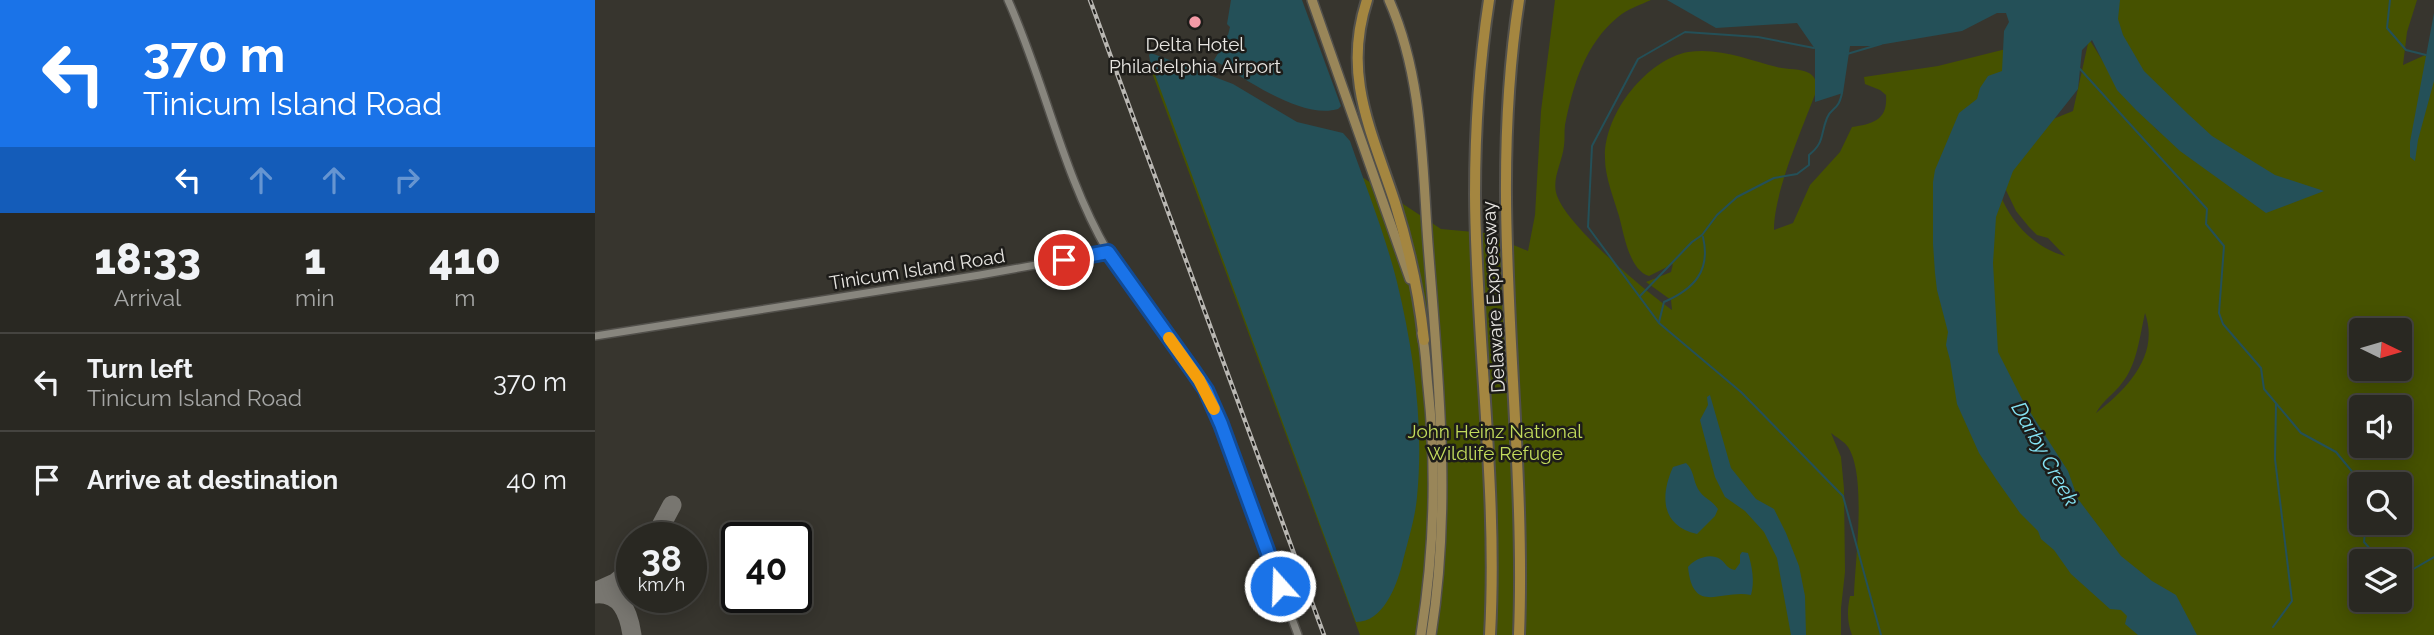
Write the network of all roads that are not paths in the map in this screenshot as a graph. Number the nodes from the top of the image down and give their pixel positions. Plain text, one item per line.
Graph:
1 (1008, 0) edge
2 (1312, 0) edge
3 (1367, 0) edge
4 (1489, 0) edge
5 (1519, 0) edge
6 (1390, 2) edge
7 (1108, 252) junction
8 (595, 336) edge
9 (1423, 340) junction
10 (1298, 635) edge
11 (1421, 635) edge
12 (1431, 635) edge
13 (1490, 635) edge
14 (1520, 635) edge

1 - 7 street
2 - 9 main road
3 - 9 highway
4 - 13 highway, Delaware Expressway
5 - 14 highway, Delaware Expressway
6 - 12 main road
7 - 8 street, Tinicum Island Road
7 - 10 street
9 - 11 main road

